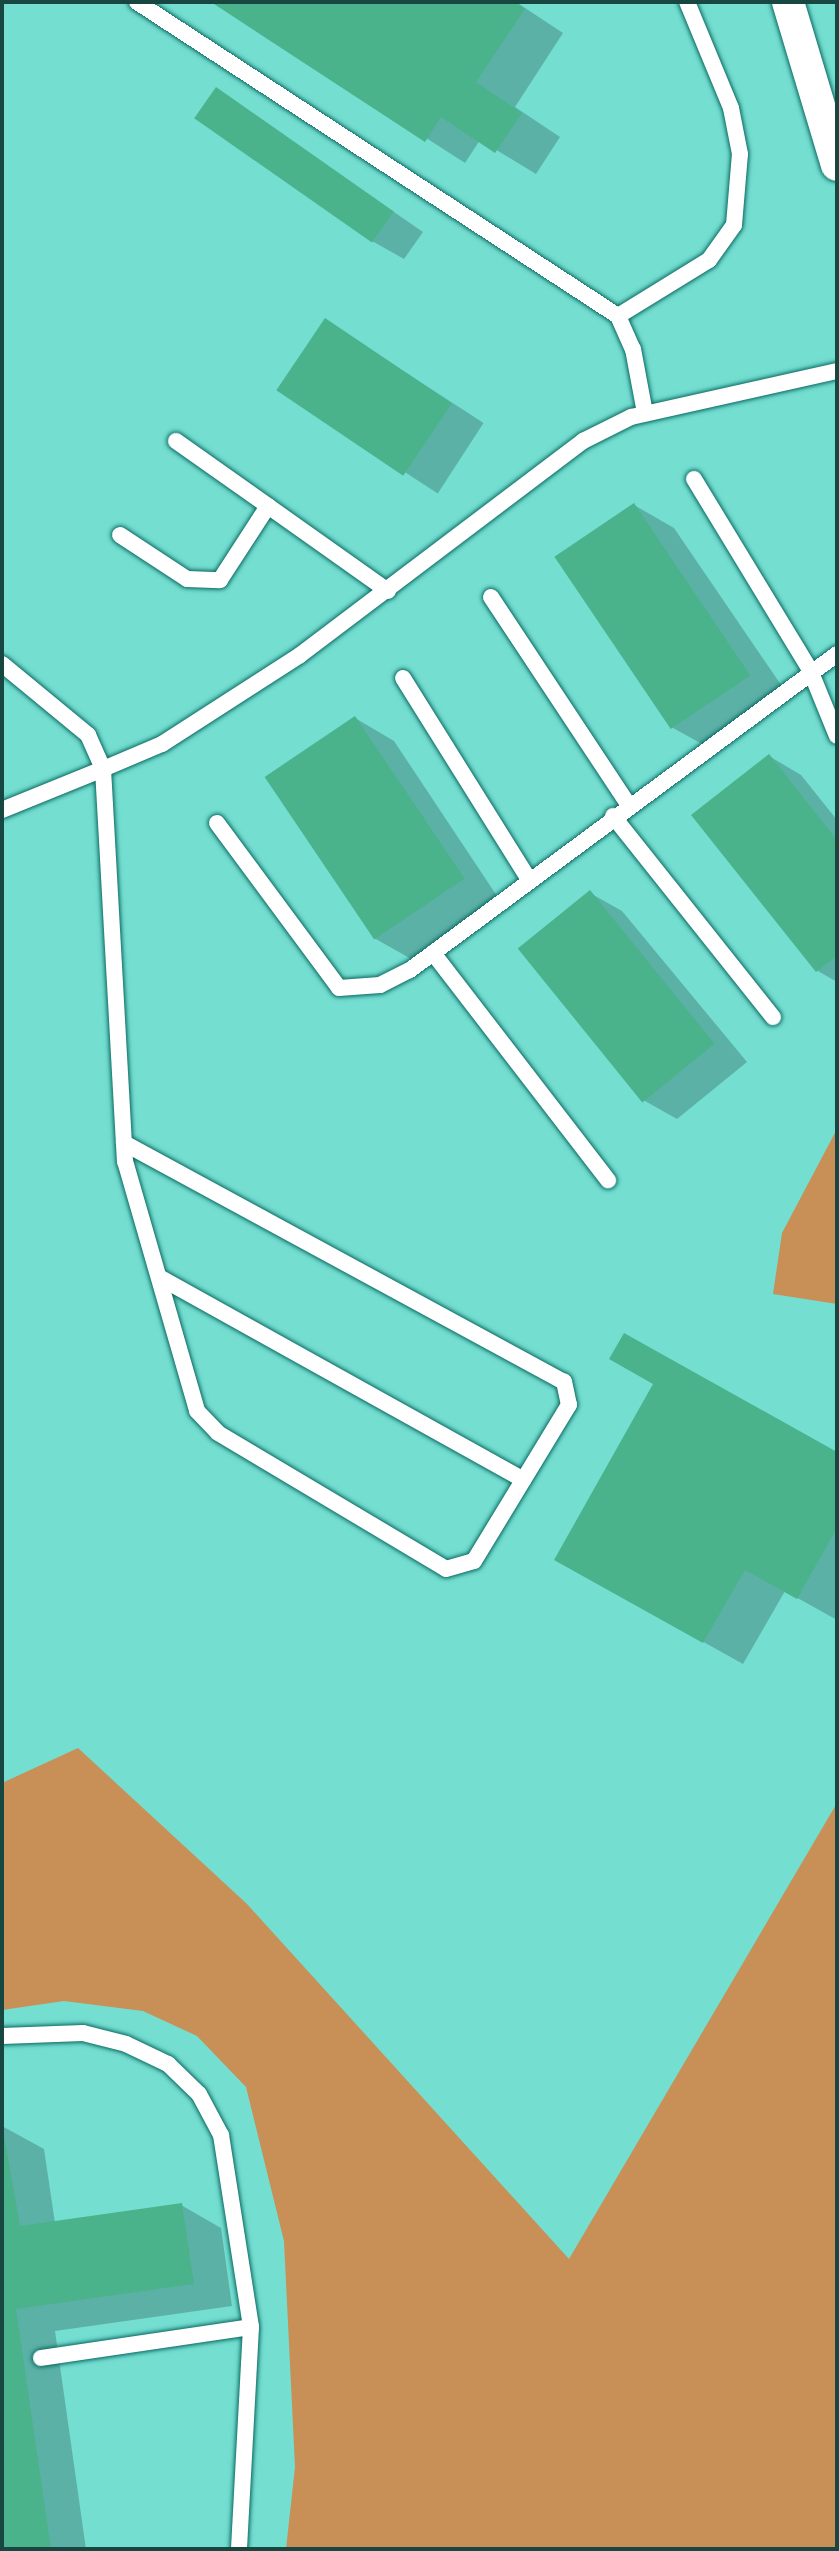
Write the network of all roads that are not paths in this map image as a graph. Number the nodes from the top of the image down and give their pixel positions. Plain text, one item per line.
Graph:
1 (137, 2) edge
2 (687, 2) edge
3 (788, 2) edge
4 (837, 165) edge
5 (618, 316) junction
6 (837, 371) edge
7 (645, 413) junction
8 (176, 441) dead end
9 (694, 479) dead end
10 (268, 506) junction
11 (120, 535) dead end
12 (388, 591) junction
13 (491, 597) dead end
14 (837, 654) edge
15 (2, 664) edge
16 (810, 670) junction
17 (403, 678) dead end
18 (837, 736) edge
19 (103, 769) junction
20 (628, 804) junction
21 (2, 810) edge
22 (613, 816) junction
23 (217, 823) dead end
24 (529, 880) junction
25 (433, 953) junction
26 (773, 1017) dead end
27 (124, 1143) junction
28 (608, 1180) dead end
29 (159, 1277) junction
30 (523, 1480) junction
31 (2, 2036) edge
32 (251, 2327) junction
33 (41, 2358) dead end
34 (239, 2549) edge

1 - 5 lane
2 - 5 lane
3 - 4 street
5 - 7 lane
6 - 7 lane
7 - 12 lane
8 - 10 lane
9 - 16 lane
10 - 11 lane
10 - 12 lane
12 - 19 lane
13 - 20 lane
14 - 16 lane
15 - 19 lane
16 - 18 lane
16 - 20 lane
17 - 24 lane
19 - 21 lane
19 - 27 lane
20 - 22 lane
22 - 24 lane
22 - 26 lane
23 - 25 lane
24 - 25 lane
25 - 28 lane
27 - 29 lane
27 - 30 lane
29 - 30 lane
29 - 30 lane
31 - 32 lane
32 - 33 lane
32 - 34 lane

